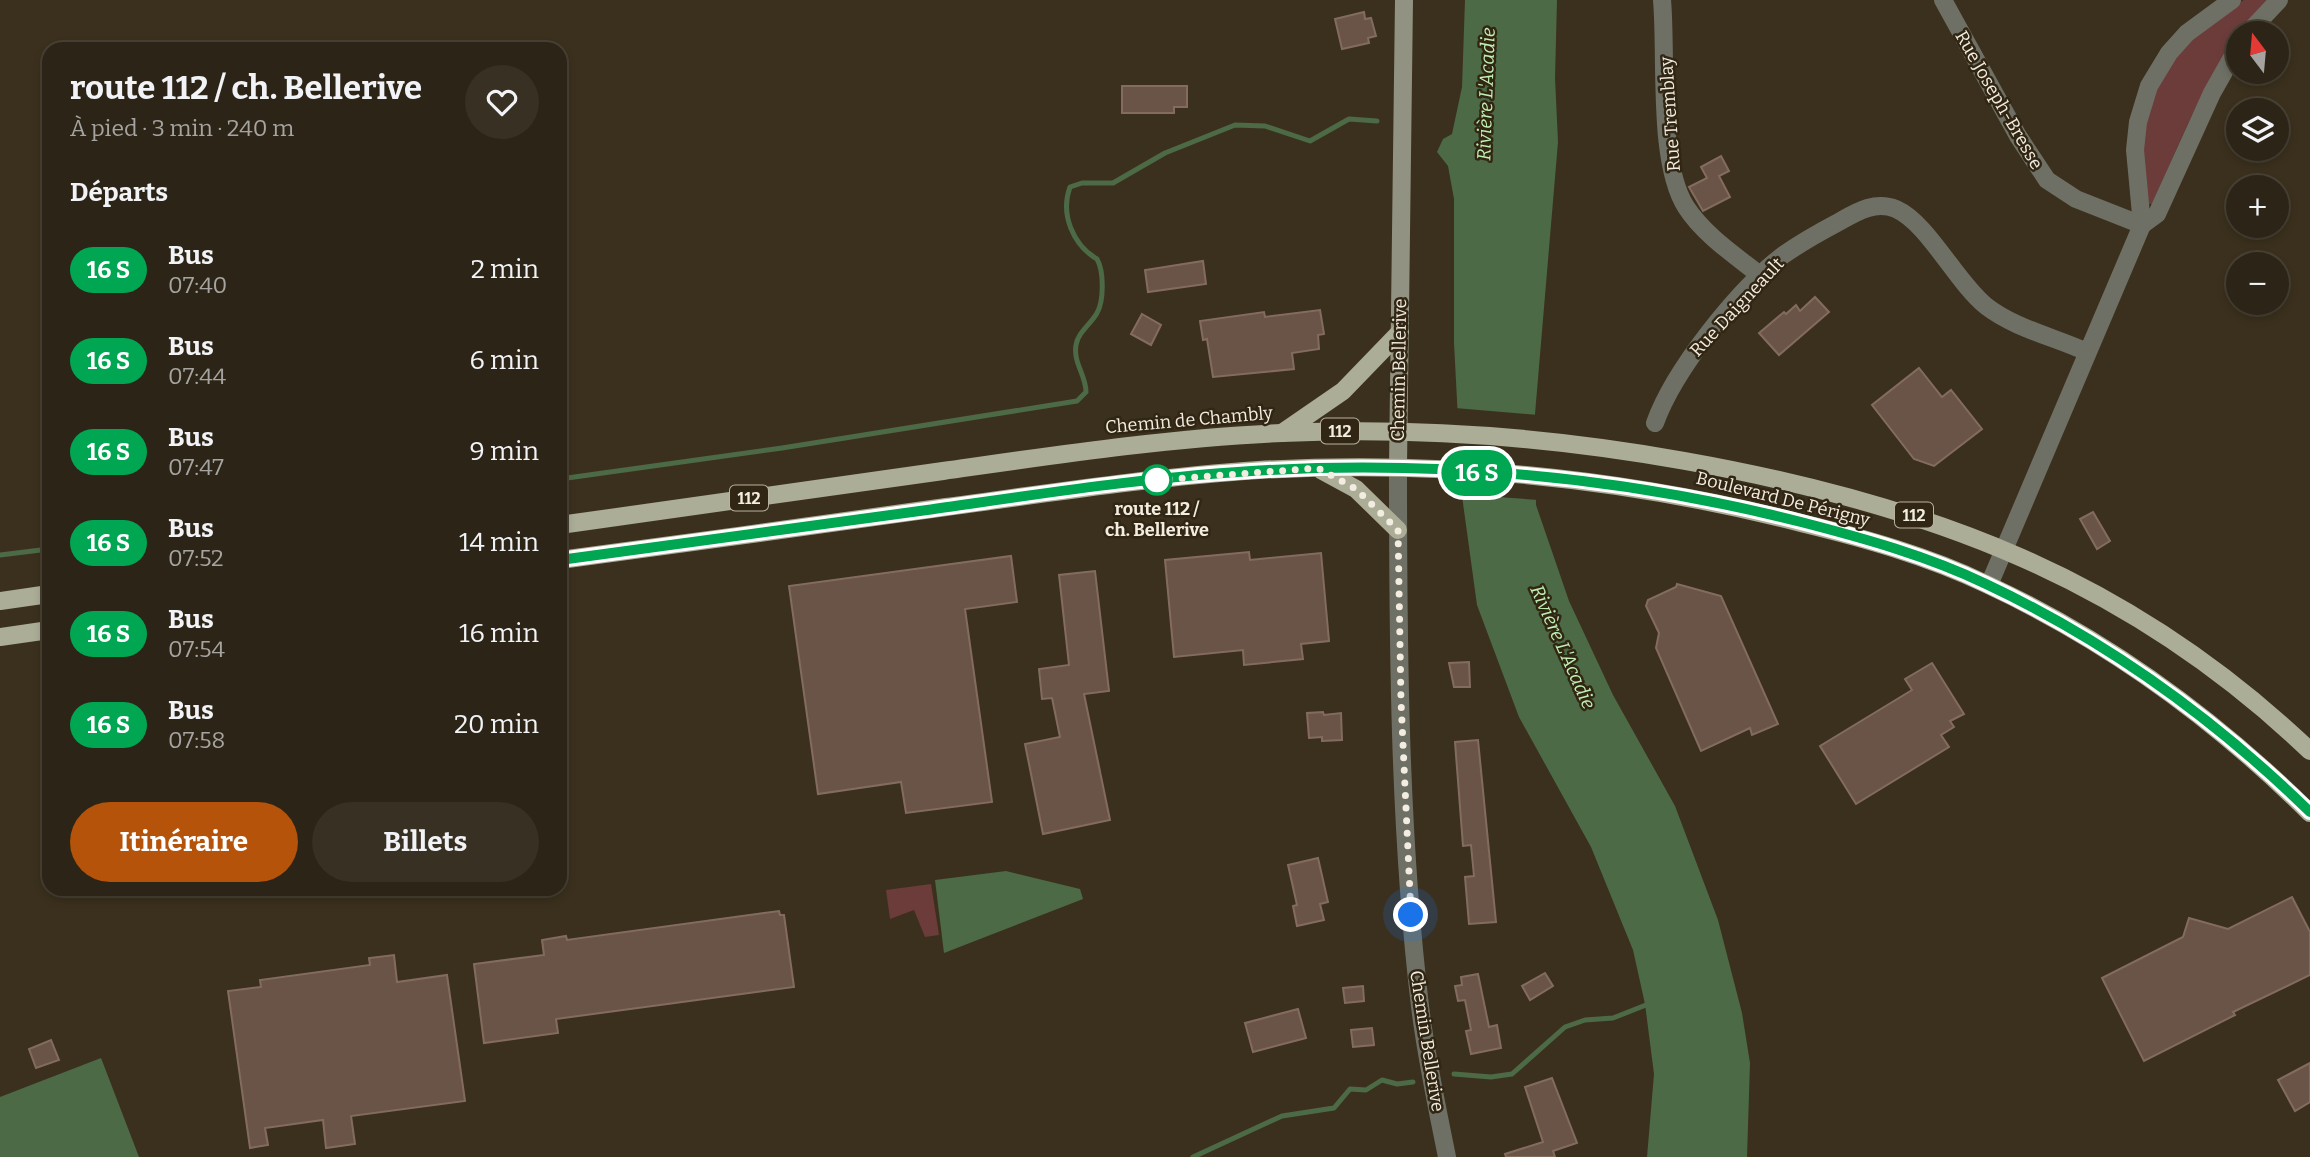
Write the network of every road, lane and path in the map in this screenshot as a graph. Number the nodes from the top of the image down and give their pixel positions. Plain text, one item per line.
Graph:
1 (1404, 0) edge
2 (1662, 0) edge
3 (1943, 0) edge
4 (2232, 0) edge
5 (2278, 0) edge
6 (2259, 21) edge
7 (2226, 68) edge
8 (2142, 225) junction
9 (1762, 276) junction
10 (1400, 332) junction
11 (2087, 352) junction
12 (1655, 424) dead end
13 (1399, 431) junction
14 (1282, 433) junction
15 (1398, 467) junction
16 (1318, 468) junction
17 (1822, 489) joint
18 (567, 523) edge
19 (1398, 530) junction
20 (2004, 548) junction
21 (567, 559) edge
22 (1989, 585) junction
23 (42, 595) edge
24 (0, 601) edge
25 (42, 631) edge
26 (0, 637) edge
27 (2310, 751) edge
28 (2310, 813) edge
29 (1447, 1157) edge

1 - 10 main road, Chemin Bellerive
2 - 9 street, Rue Tremblay
3 - 8 street, Rue Joseph-Bresse
4 - 8 street
5 - 6 street
7 - 8 street
8 - 11 street
9 - 11 street, Rue Daigneault
9 - 12 street, Rue Daigneault
10 - 13 main road, Chemin Bellerive
10 - 14 main road
11 - 20 street
13 - 14 main road, Chemin de Chambly / 112
13 - 15 main road, Chemin Bellerive
13 - 17 main road, Chemin de Chambly / 112
14 - 18 main road, Chemin de Chambly / 112
15 - 16 main road, 112
15 - 19 street, Chemin Bellerive
15 - 22 main road, Boulevard De Périgny / 112
16 - 19 main road
16 - 21 main road, 112
17 - 20 main road, Boulevard De Périgny / 112
19 - 29 street, Chemin Bellerive
20 - 22 street
20 - 27 main road, Boulevard De Périgny / 112
22 - 28 main road, Boulevard De Périgny / 112
23 - 24 main road
25 - 26 main road

